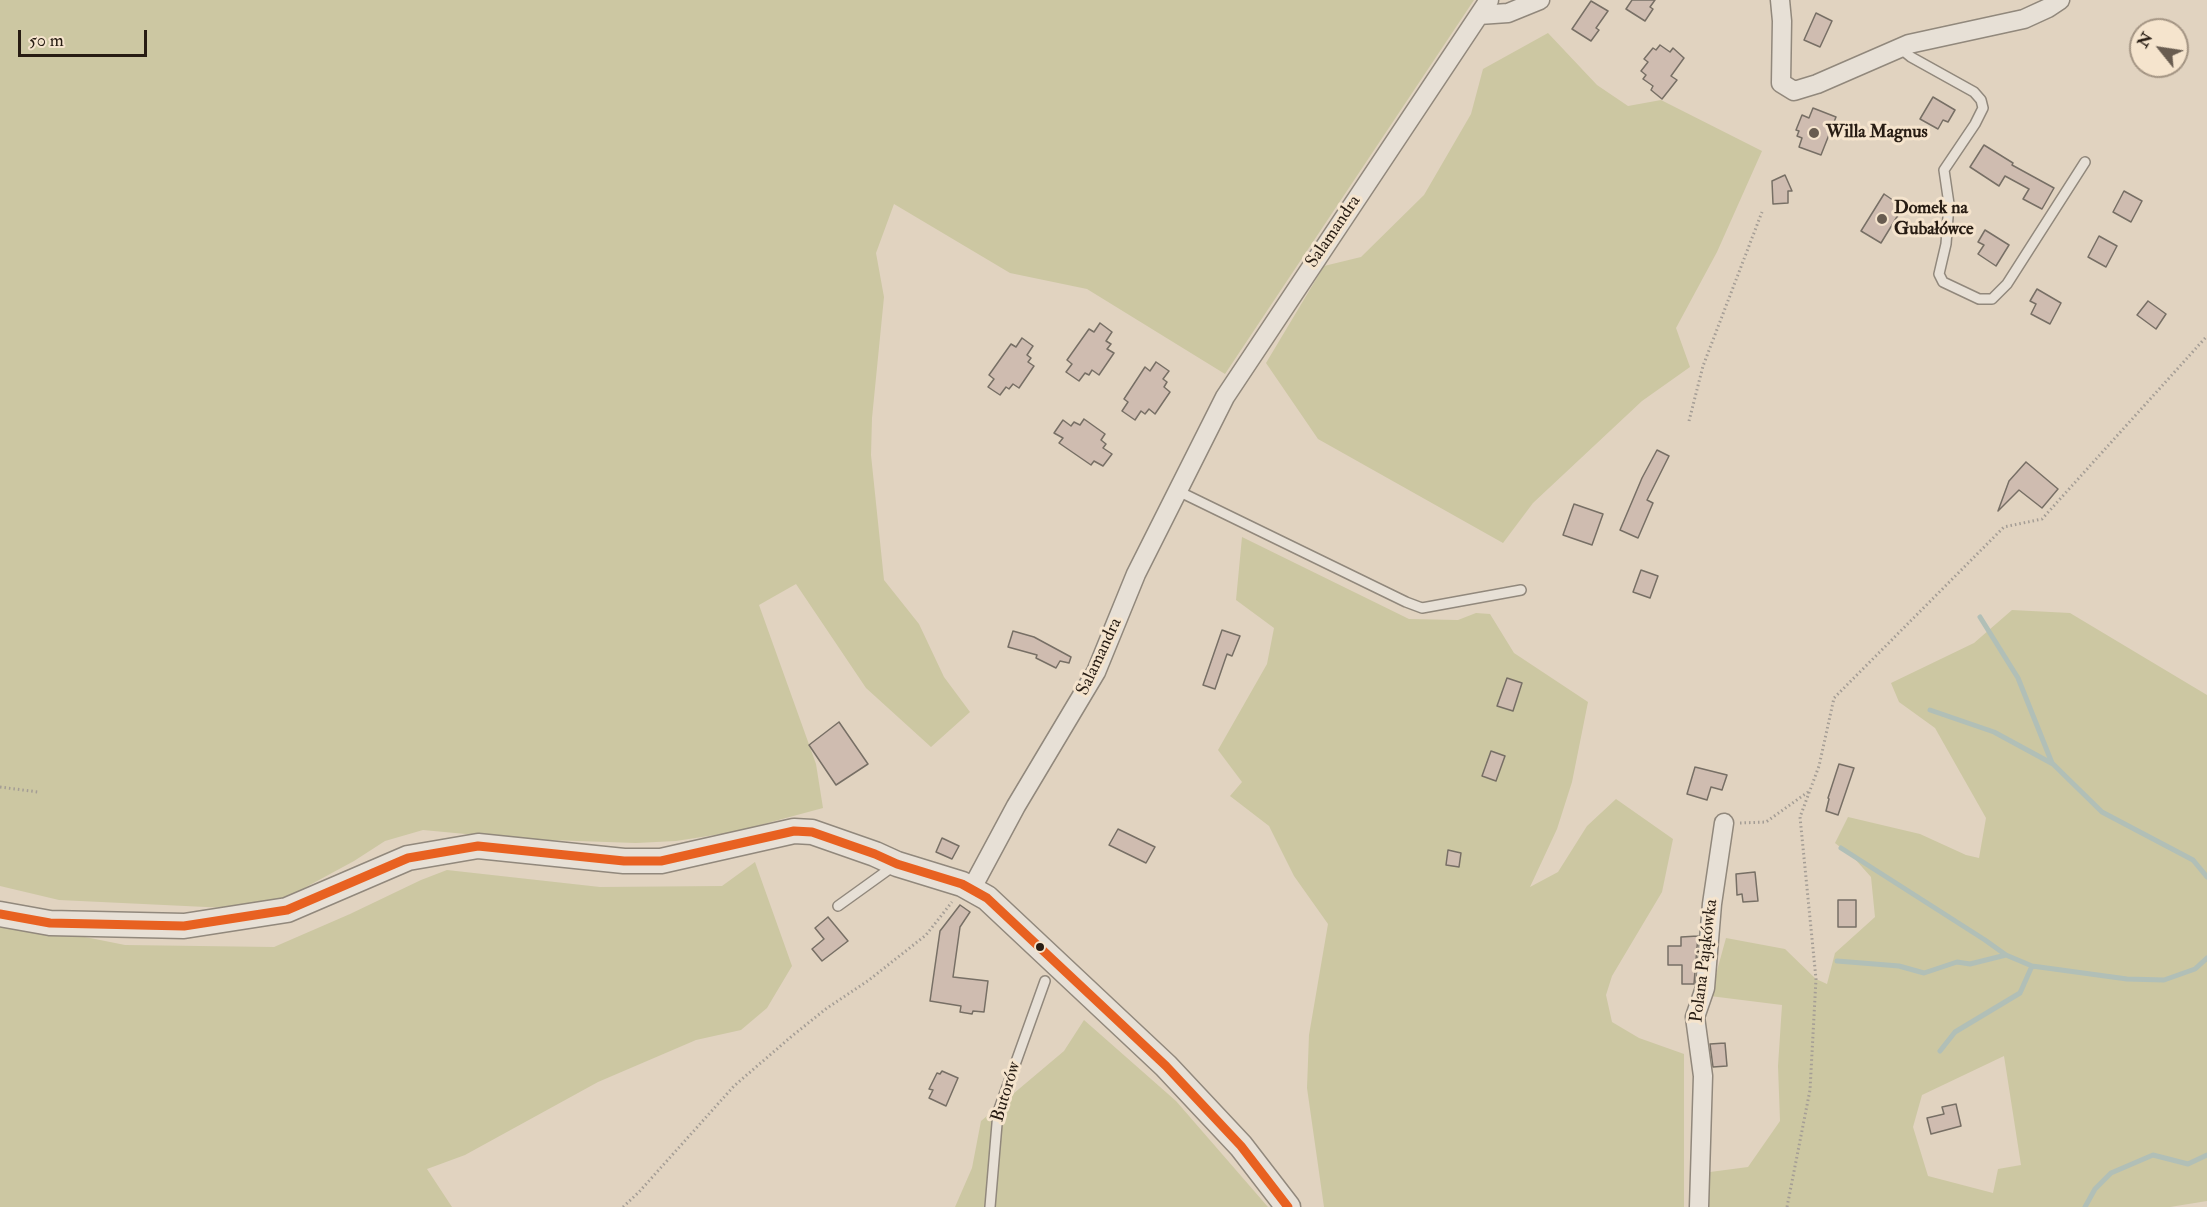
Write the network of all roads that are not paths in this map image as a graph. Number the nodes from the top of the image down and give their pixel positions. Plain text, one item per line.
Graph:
1 (1540, 0) edge
2 (1780, 0) edge
3 (2060, 0) edge
4 (1484, 8) edge
5 (1900, 48) junction
6 (2085, 162) dead end
7 (1178, 491) junction
8 (1521, 590) dead end
9 (1724, 823) road end
10 (897, 864) junction
11 (967, 886) junction
12 (838, 906) dead end
13 (0, 914) edge
14 (1050, 974) junction
15 (990, 1207) edge
16 (1288, 1207) edge
17 (1699, 1207) edge

1 - 4 street
2 - 5 street
3 - 5 street
4 - 7 street, Salamandra
5 - 6 lane
7 - 8 lane
7 - 11 street, Salamandra
9 - 17 street, Polana Pająkówka
10 - 11 street
10 - 12 lane
10 - 13 street
11 - 14 street
14 - 15 lane, Butorów
14 - 16 street

